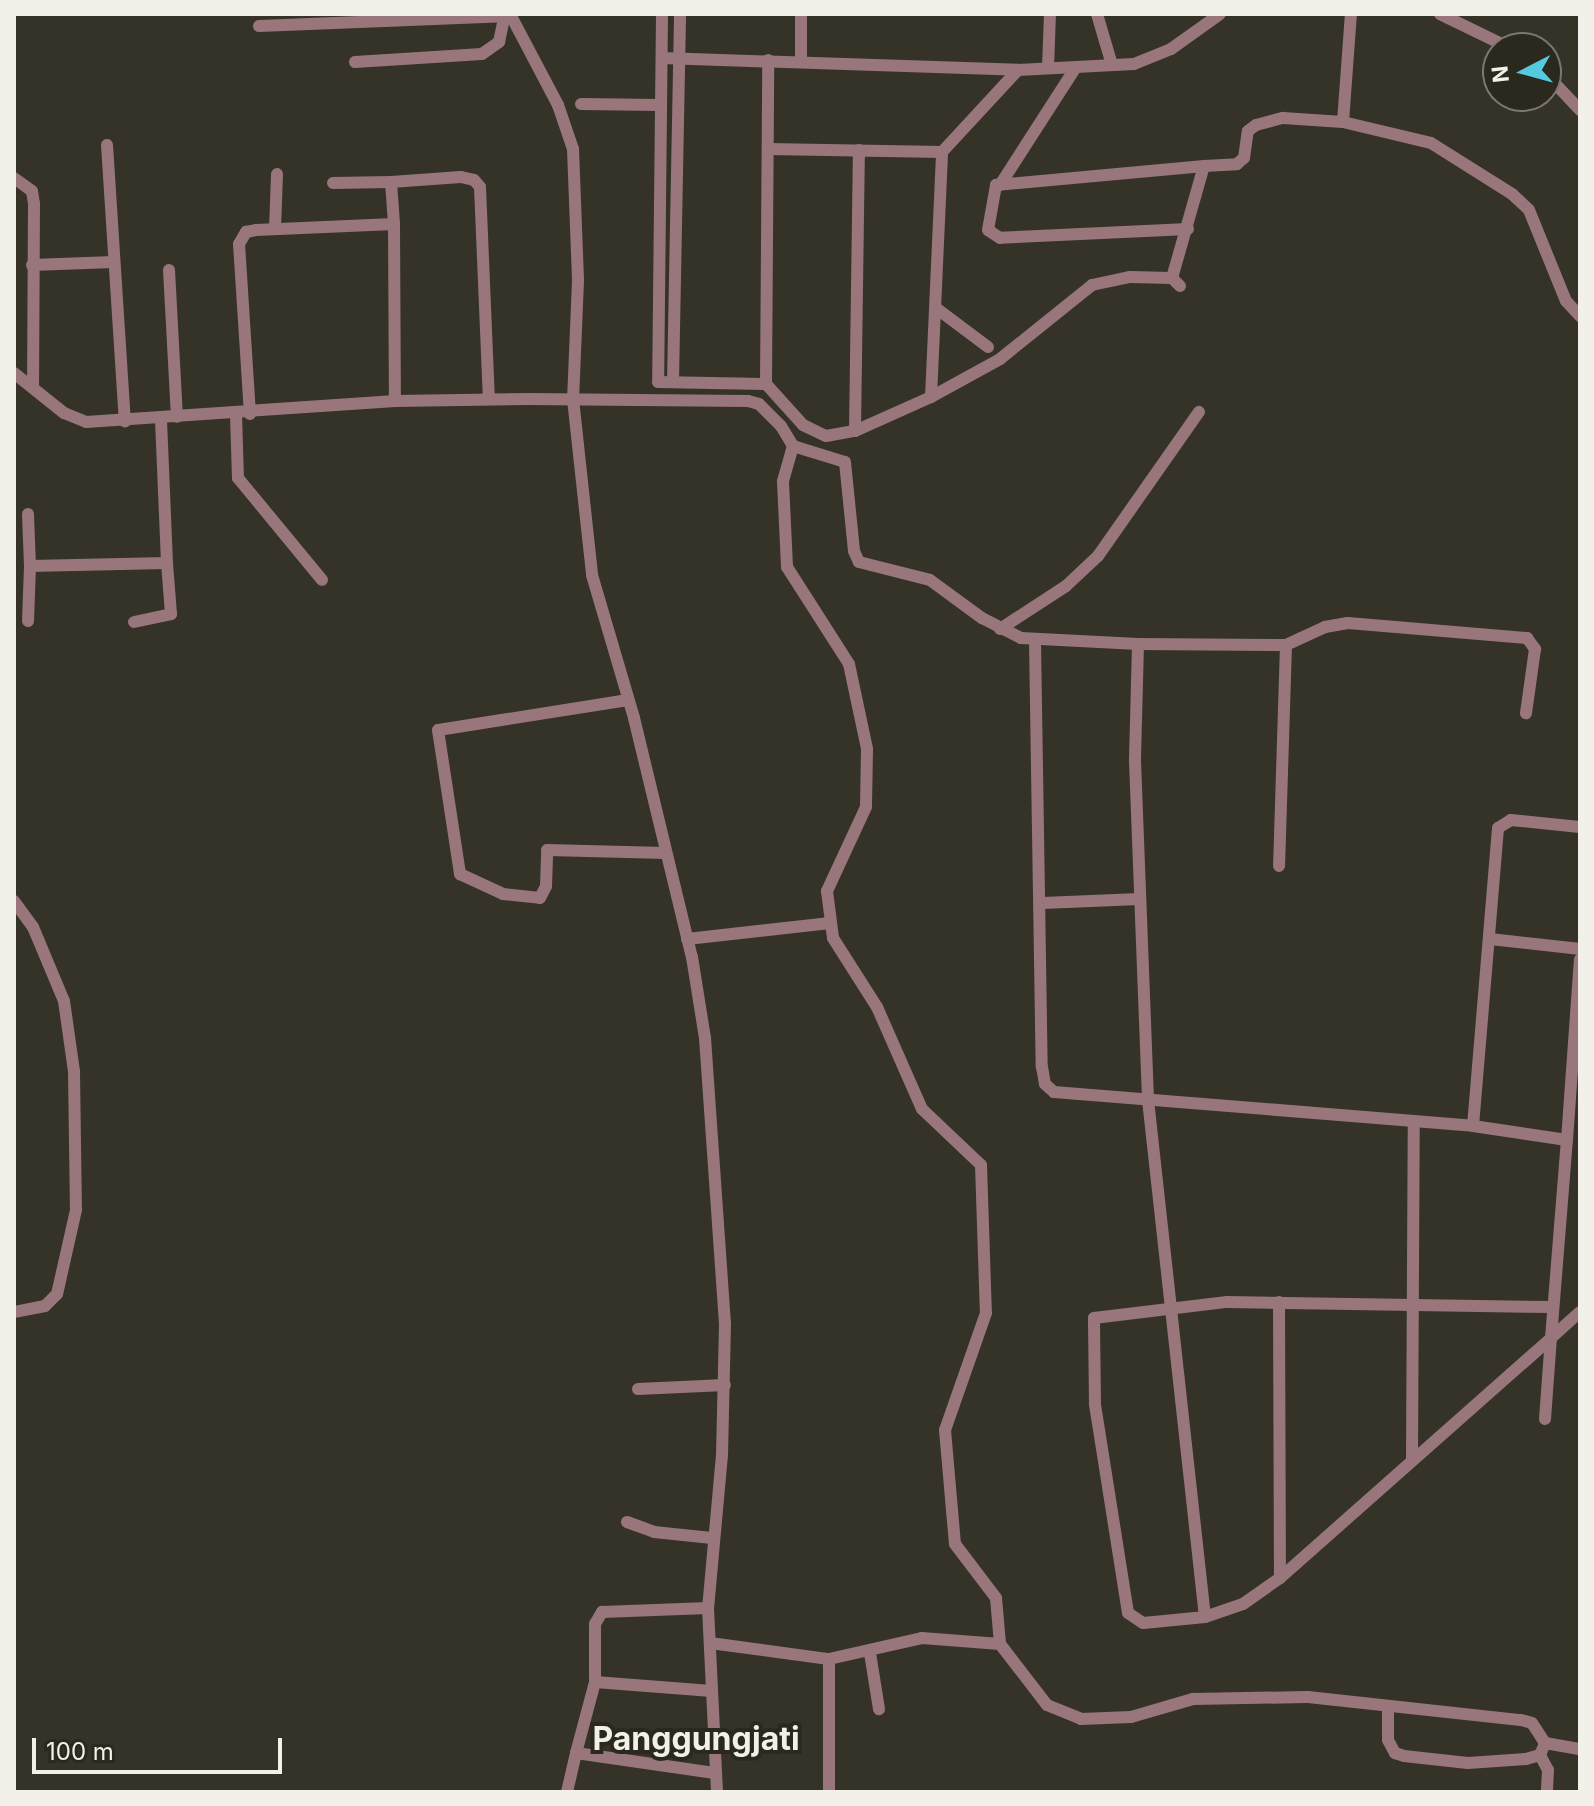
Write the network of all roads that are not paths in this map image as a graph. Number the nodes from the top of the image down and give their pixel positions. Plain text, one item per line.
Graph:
1 (662, 14) edge
2 (680, 14) edge
3 (801, 14) edge
4 (1050, 14) edge
5 (1097, 14) edge
6 (1220, 14) edge
7 (1351, 14) edge
8 (1440, 14) edge
9 (508, 16) edge
10 (259, 26) dead end
11 (1482, 34) edge
12 (662, 58) junction
13 (678, 58) junction
14 (801, 59) junction
15 (768, 60) junction
16 (355, 62) dead end
17 (1112, 65) junction
18 (1076, 67) junction
19 (1048, 68) junction
20 (1018, 70) junction
21 (1562, 91) edge
22 (581, 104) dead end
23 (660, 105) junction
24 (1580, 110) edge
25 (1343, 122) junction
26 (107, 145) dead end
27 (768, 149) junction
28 (859, 150) junction
29 (942, 152) junction
30 (1204, 166) junction
31 (277, 174) dead end
32 (14, 178) edge
33 (391, 182) junction
34 (333, 183) dead end
35 (1000, 185) junction
36 (394, 224) junction
37 (275, 229) junction
38 (1188, 229) junction
39 (113, 262) junction
40 (32, 265) junction
41 (169, 270) dead end
42 (936, 308) junction
43 (1580, 316) edge
44 (988, 347) dead end
45 (14, 373) edge
46 (673, 382) junction
47 (766, 384) junction
48 (33, 386) junction
49 (931, 397) junction
50 (489, 399) junction
51 (573, 399) junction
52 (395, 401) junction
53 (1199, 412) dead end
54 (243, 414) junction
55 (177, 417) junction
56 (161, 419) junction
57 (125, 421) junction
58 (855, 431) junction
59 (793, 446) junction
60 (28, 514) dead end
61 (167, 563) junction
62 (30, 566) junction
63 (322, 580) dead end
64 (28, 621) dead end
65 (134, 622) dead end
66 (1000, 629) junction
67 (1035, 641) junction
68 (1138, 644) junction
69 (1286, 645) junction
70 (628, 700) junction
71 (1526, 713) dead end
72 (1580, 827) edge
73 (666, 853) junction
74 (1279, 866) dead end
75 (1139, 899) junction
76 (14, 901) edge
77 (1043, 903) junction
78 (830, 923) junction
79 (687, 939) junction
80 (1490, 939) junction
81 (1580, 949) edge
82 (1580, 959) edge
83 (1148, 1100) junction
84 (1414, 1121) junction
85 (1473, 1126) junction
86 (1567, 1140) junction
87 (1279, 1302) junction
88 (1411, 1305) junction
89 (1169, 1306) junction
90 (1551, 1307) junction
91 (14, 1312) edge
92 (1580, 1312) edge
93 (1551, 1338) junction
94 (725, 1385) junction
95 (638, 1389) dead end
96 (1545, 1419) dead end
97 (1412, 1458) junction
98 (627, 1522) dead end
99 (712, 1538) junction
100 (1280, 1578) junction
101 (708, 1608) junction
102 (1205, 1617) junction
103 (710, 1643) junction
104 (1000, 1644) junction
105 (870, 1653) junction
106 (829, 1659) junction
107 (595, 1682) junction
108 (712, 1691) junction
109 (1388, 1707) junction
110 (879, 1709) dead end
111 (1543, 1749) junction
112 (1580, 1749) edge
113 (576, 1753) junction
114 (715, 1773) junction
115 (567, 1792) edge
116 (717, 1792) edge
117 (829, 1792) edge
118 (1547, 1792) edge

1 - 12 street
2 - 13 street
3 - 14 street
4 - 19 street
5 - 17 street
6 - 17 street
7 - 25 street
8 - 11 street
9 - 10 street
9 - 16 street
9 - 51 street
12 - 13 street
12 - 23 street
13 - 15 street
13 - 46 street
14 - 15 street
14 - 20 street
15 - 27 street
17 - 18 street
18 - 19 street
18 - 35 street
19 - 20 street
20 - 29 street
21 - 24 street
22 - 23 street
23 - 46 street
25 - 30 street
25 - 43 street
26 - 39 street
27 - 28 street
27 - 47 street
28 - 29 street
28 - 58 street
29 - 42 street
30 - 35 street
30 - 38 street
31 - 37 street
32 - 40 street
33 - 34 street
33 - 36 street
33 - 50 street
35 - 38 street
36 - 37 street
36 - 52 street
37 - 54 street
38 - 49 street
39 - 40 street
39 - 57 street
40 - 48 street
41 - 55 street
42 - 44 street
42 - 49 street
45 - 48 street
46 - 47 street
47 - 58 street
48 - 57 street
49 - 58 street
50 - 51 street
50 - 52 street
51 - 59 street
51 - 70 street
52 - 54 street
53 - 66 street
54 - 55 street
54 - 63 street
55 - 56 street
56 - 57 street
56 - 61 street
59 - 66 street
59 - 78 street
60 - 62 street
61 - 62 street
61 - 65 street
62 - 64 street
66 - 67 street
67 - 68 street
67 - 77 street
68 - 69 street
68 - 75 street
69 - 71 street
69 - 74 street
70 - 73 street
70 - 73 street
72 - 80 street
73 - 79 street
75 - 77 street
75 - 83 street
76 - 91 street
77 - 83 street
78 - 79 street
78 - 104 street
79 - 94 street
80 - 81 street
80 - 85 street
82 - 86 street
83 - 84 street
83 - 89 street
84 - 85 street
84 - 88 street
85 - 86 street
86 - 90 street
87 - 88 street
87 - 89 street
87 - 100 street
88 - 90 street
88 - 97 street
89 - 102 street
89 - 102 street
90 - 93 street
92 - 93 street
93 - 96 street
93 - 97 street
94 - 95 street
94 - 99 street
97 - 100 street
98 - 99 street
99 - 101 street
100 - 102 street
101 - 103 street
101 - 107 street
103 - 106 street
103 - 108 street
104 - 105 street
104 - 109 street
105 - 106 street
105 - 110 street
106 - 117 street
107 - 108 street
107 - 113 street
108 - 114 street
109 - 111 street
109 - 111 street
111 - 112 street
111 - 118 street
113 - 114 street
113 - 115 street
114 - 116 street

